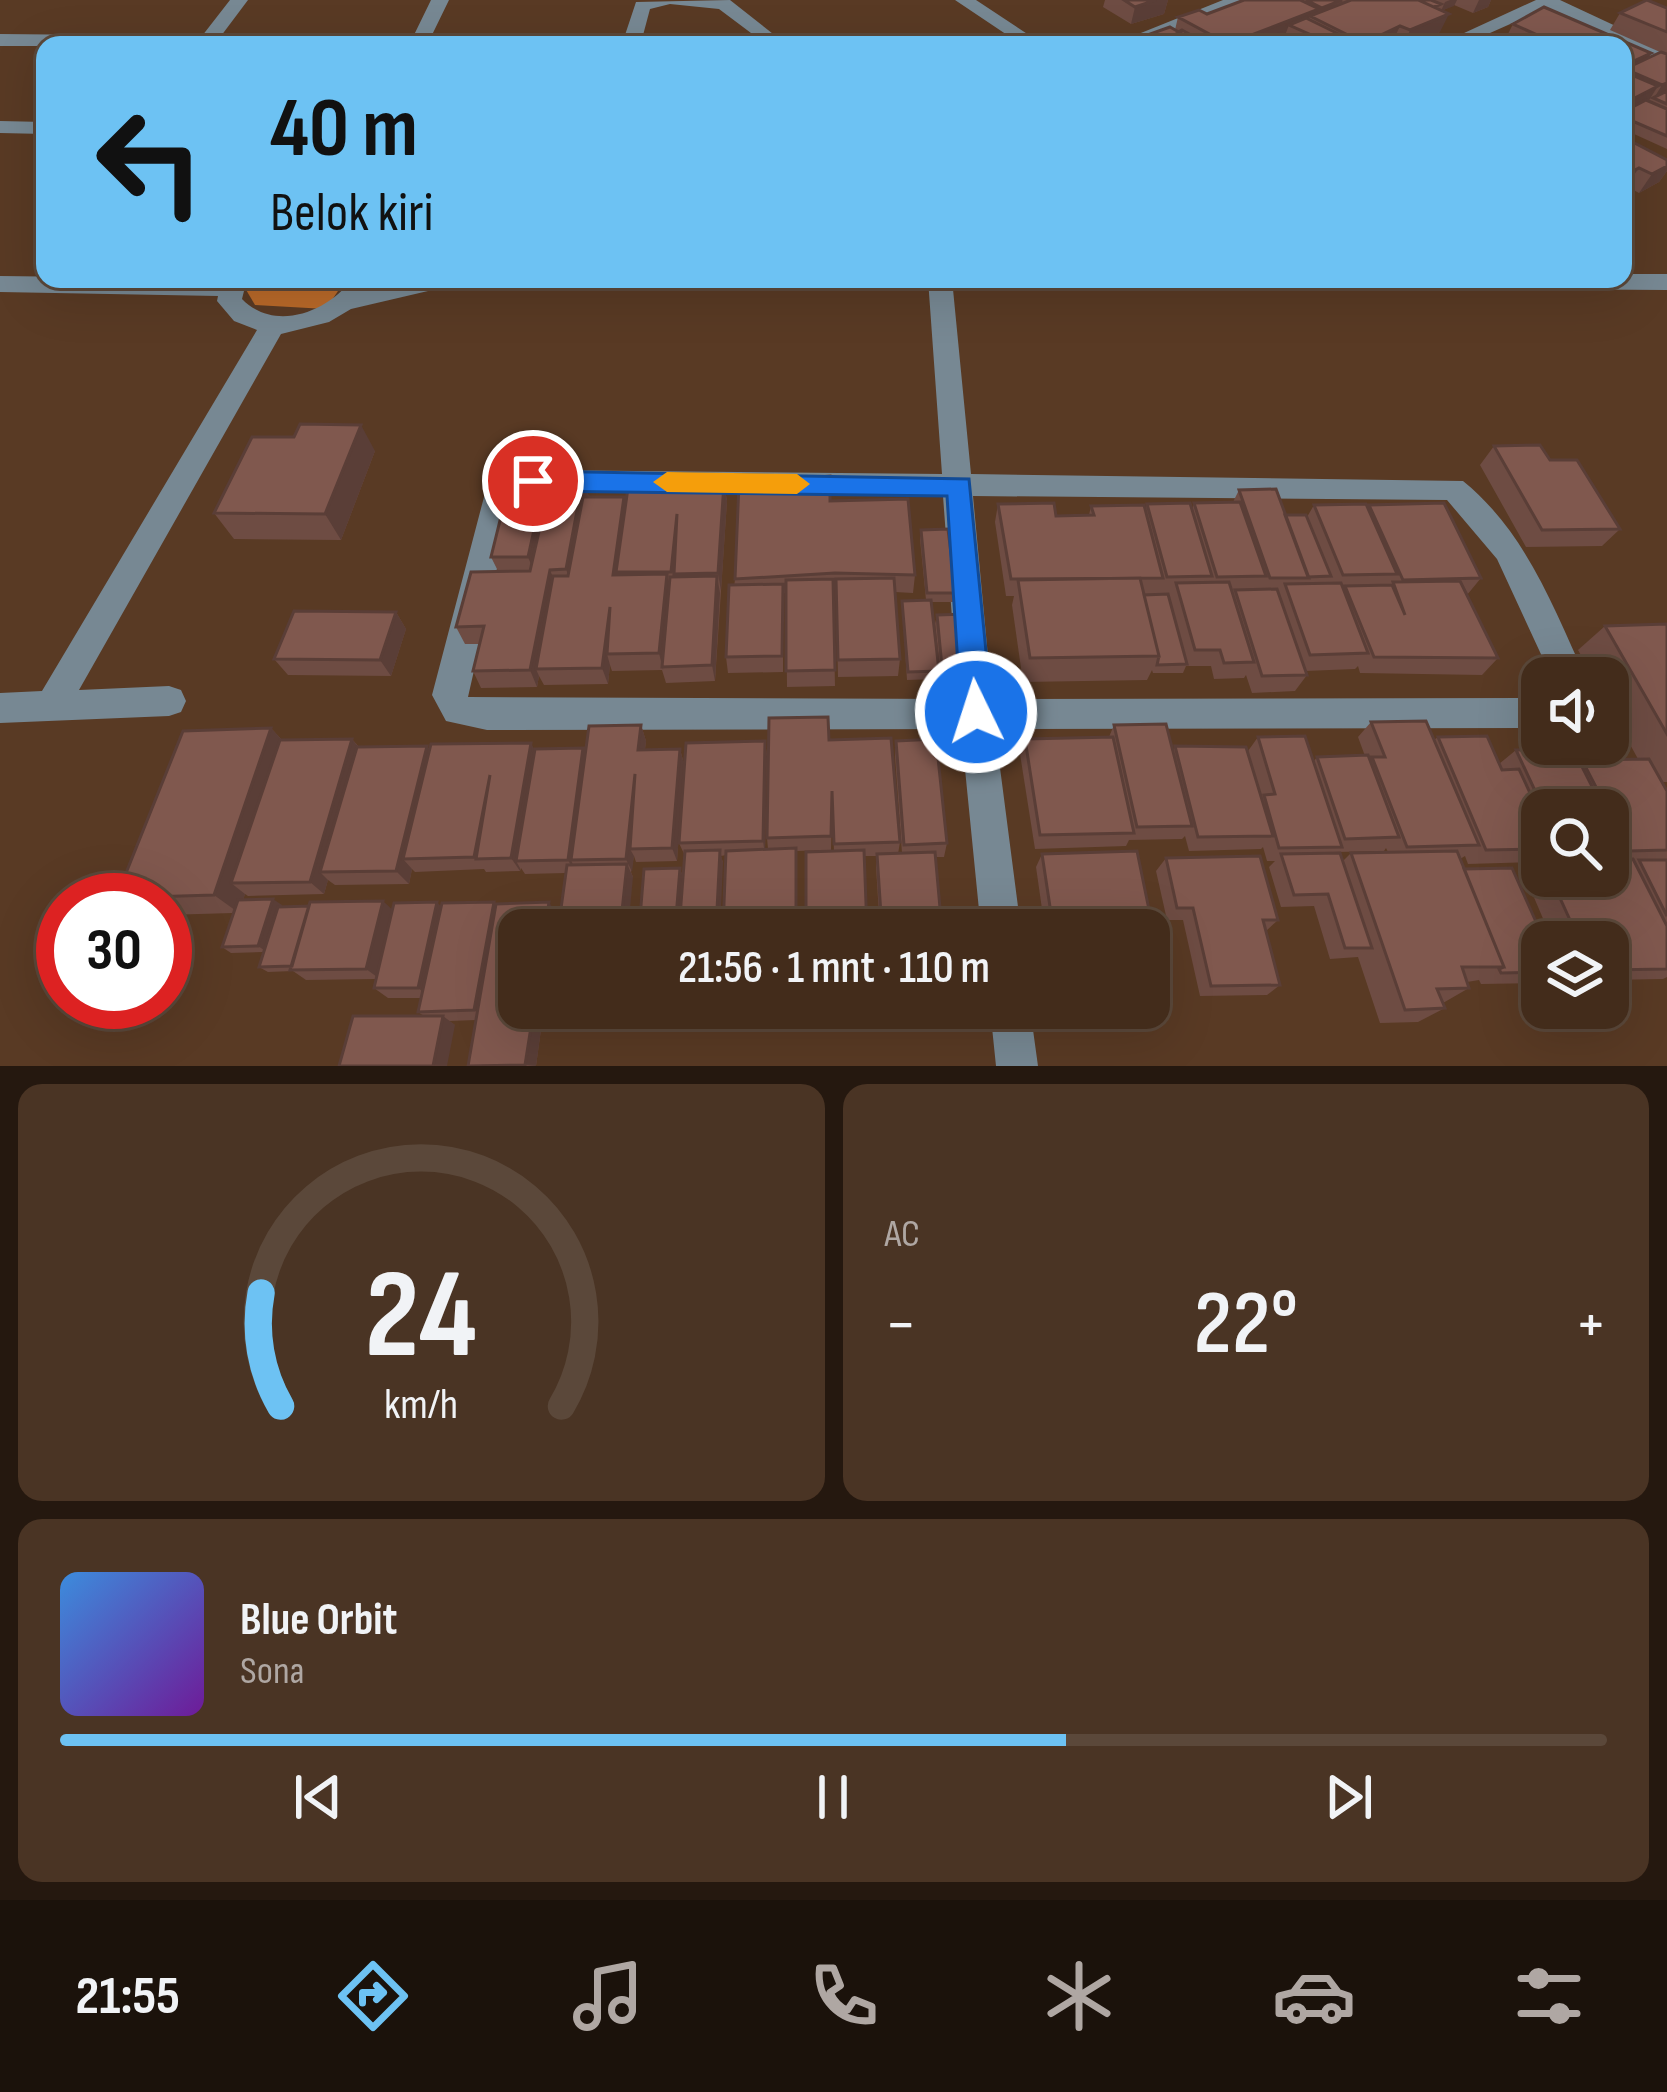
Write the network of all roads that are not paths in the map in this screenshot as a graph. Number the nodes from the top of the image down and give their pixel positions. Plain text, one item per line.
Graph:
1 (239, 0) edge
2 (440, 0) edge
3 (670, 0) edge
4 (964, 0) edge
5 (1239, 0) edge
6 (1548, 1) edge
7 (1208, 4) edge
8 (210, 36) edge
9 (423, 36) edge
10 (634, 36) edge
11 (766, 36) edge
12 (1021, 36) edge
13 (1139, 36) edge
14 (1468, 36) edge
15 (1622, 36) edge
16 (0, 40) edge
17 (36, 41) edge
18 (1632, 41) edge
19 (1667, 57) edge
20 (0, 127) edge
21 (36, 128) edge
22 (1632, 282) edge
23 (1667, 282) edge
24 (0, 284) edge
25 (36, 284) edge
26 (232, 288) edge
27 (941, 288) edge
28 (357, 290) edge
29 (273, 325) junction
30 (960, 486) junction
31 (1559, 657) edge
32 (169, 701) dead end
33 (52, 706) junction
34 (0, 708) edge
35 (976, 712) junction
36 (1521, 713) edge
37 (999, 909) edge
38 (1013, 1029) edge
39 (1017, 1066) edge

1 - 8 street
2 - 9 street
3 - 10 street
3 - 11 street
4 - 12 street
5 - 7 street
6 - 14 street
6 - 15 street
7 - 13 street
16 - 17 street
18 - 19 street
20 - 21 street
22 - 23 street
24 - 25 street
26 - 29 street
27 - 30 street
28 - 29 street
29 - 33 street
30 - 31 street
30 - 35 street
30 - 35 street
32 - 33 street
33 - 34 street
35 - 36 street
35 - 37 street
38 - 39 street

